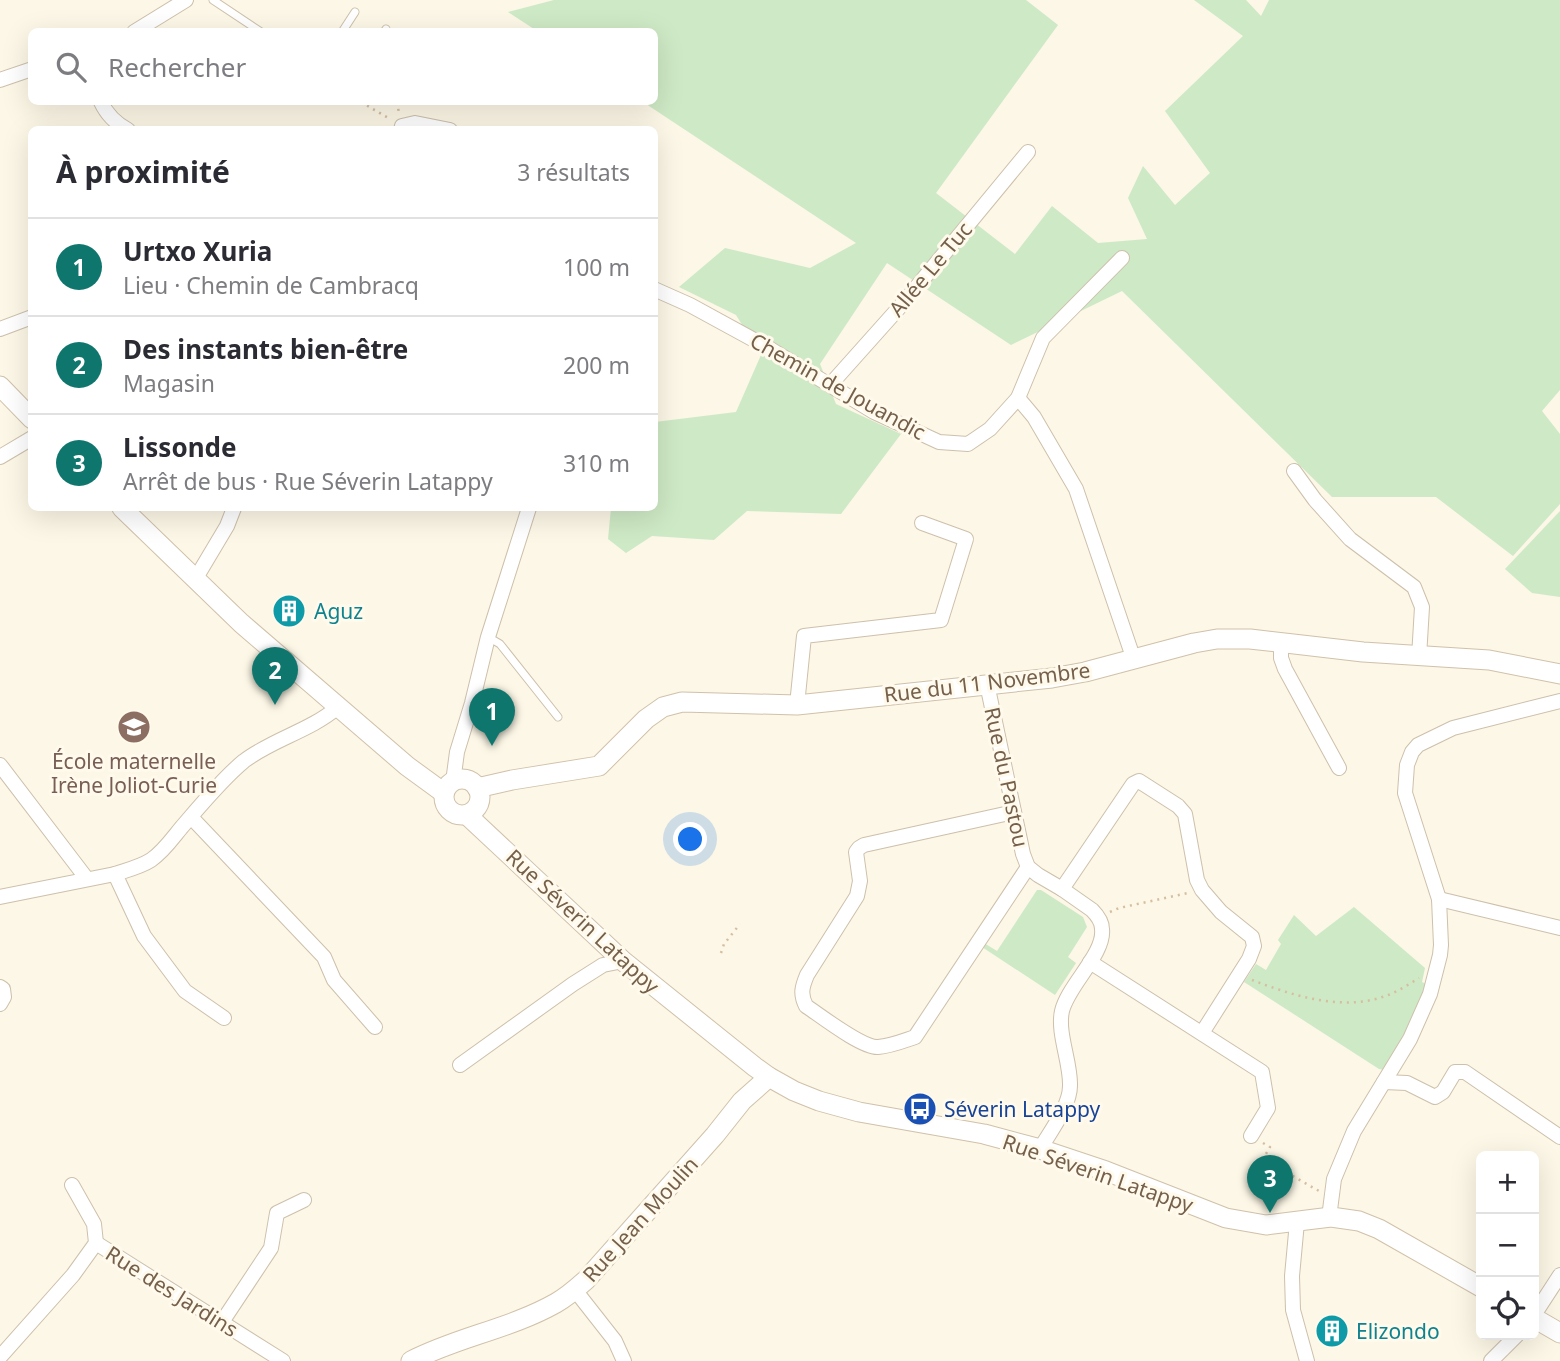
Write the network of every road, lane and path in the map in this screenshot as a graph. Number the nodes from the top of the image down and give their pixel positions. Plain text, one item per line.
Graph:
1 (186, 0) edge
2 (213, 0) edge
3 (355, 12) dead end
4 (140, 28) edge
5 (255, 28) edge
6 (345, 28) edge
7 (28, 70) edge
8 (0, 80) edge
9 (102, 105) edge
10 (366, 105) edge
11 (122, 126) edge
12 (399, 126) edge
13 (408, 126) edge
14 (427, 126) edge
15 (1028, 152) dead end
16 (1122, 258) dead end
17 (658, 291) edge
18 (28, 318) edge
19 (0, 329) edge
20 (830, 385) junction
21 (0, 386) edge
22 (1018, 398) junction
23 (28, 415) edge
24 (28, 440) edge
25 (0, 457) edge
26 (1294, 471) dead end
27 (125, 511) edge
28 (233, 511) edge
29 (528, 511) edge
30 (922, 523) dead end
31 (196, 578) junction
32 (488, 637) junction
33 (1280, 641) junction
34 (1419, 657) junction
35 (1134, 660) junction
36 (1560, 674) edge
37 (987, 684) junction
38 (1560, 701) edge
39 (797, 705) junction
40 (338, 707) junction
41 (558, 717) dead end
42 (0, 765) edge
43 (1339, 768) dead end
44 (449, 788) junction
45 (477, 788) junction
46 (1014, 812) junction
47 (467, 815) junction
48 (191, 817) junction
49 (1028, 867) junction
50 (116, 874) junction
51 (87, 879) junction
52 (1062, 889) junction
53 (1202, 890) junction
54 (0, 897) edge
55 (1439, 899) junction
56 (1098, 917) junction
57 (740, 924) dead end
58 (1560, 928) edge
59 (721, 953) dead end
60 (623, 961) junction
61 (1090, 962) junction
62 (1436, 973) junction
63 (1239, 975) junction
64 (0, 987) edge
65 (0, 1004) edge
66 (224, 1018) dead end
67 (376, 1027) dead end
68 (1202, 1033) junction
69 (460, 1065) dead end
70 (769, 1077) junction
71 (1384, 1082) junction
72 (1251, 1136) joint
73 (1560, 1138) edge
74 (1040, 1149) junction
75 (72, 1185) dead end
76 (1315, 1190) dead end
77 (304, 1200) dead end
78 (1331, 1217) junction
79 (1297, 1222) junction
80 (96, 1243) junction
81 (1560, 1275) edge
82 (1476, 1284) edge
83 (575, 1290) junction
84 (1539, 1308) edge
85 (1539, 1319) edge
86 (222, 1322) junction
87 (1560, 1333) edge
88 (1512, 1340) edge
89 (0, 1357) edge
90 (283, 1361) edge
91 (411, 1361) edge
92 (624, 1361) edge
93 (1307, 1361) edge
94 (1491, 1361) edge

1 - 4 street
2 - 5 lane
3 - 6 lane
7 - 8 street
9 - 11 street
10 - 12 path
13 - 14 street
15 - 20 street, Allée Le Tuc
16 - 22 street, Chemin de Jouandic
17 - 20 street, Chemin de Jouandic
18 - 19 street
20 - 22 street, Chemin de Jouandic
21 - 23 street
22 - 35 street
24 - 25 street
26 - 34 street
27 - 31 street
28 - 31 street
29 - 32 street
30 - 39 street
31 - 40 street
32 - 41 lane
32 - 44 street
33 - 34 street, Rue du 11 Novembre
33 - 35 street, Rue du 11 Novembre
33 - 43 street
34 - 36 street, Rue du 11 Novembre
35 - 37 street, Rue du 11 Novembre
37 - 39 street, Rue du 11 Novembre
37 - 46 street, Rue du Pastou
38 - 55 street
39 - 45 street, Rue du 11 Novembre
40 - 44 street
40 - 48 street
42 - 51 street
44 - 45 street
44 - 47 street
45 - 47 street
46 - 49 street, Rue du Pastou
46 - 49 street
47 - 60 street, Rue Séverin Latappy
48 - 50 street
48 - 67 street
49 - 52 street, Rue du Pastou
50 - 51 street
50 - 66 street
51 - 54 street
52 - 53 street
52 - 56 street, Rue du Pastou
53 - 56 path
53 - 63 street
55 - 58 street
55 - 62 street
56 - 61 street
57 - 59 path
60 - 69 street
60 - 70 street, Rue Séverin Latappy
61 - 68 street
61 - 74 street
62 - 63 path
62 - 71 street
63 - 68 street
64 - 65 street
68 - 72 street
70 - 74 street, Rue Séverin Latappy
70 - 83 street, Rue Jean Moulin
71 - 73 street
71 - 78 street
72 - 76 path
74 - 79 street, Rue Séverin Latappy
75 - 80 street
77 - 86 street
78 - 79 street, Rue Séverin Latappy
78 - 82 street, Rue Séverin Latappy
79 - 93 street
80 - 86 street, Rue des Jardins
80 - 89 street
81 - 84 street
83 - 91 street, Rue Jean Moulin
83 - 92 street
85 - 87 street
86 - 90 street, Rue des Jardins
88 - 94 street

